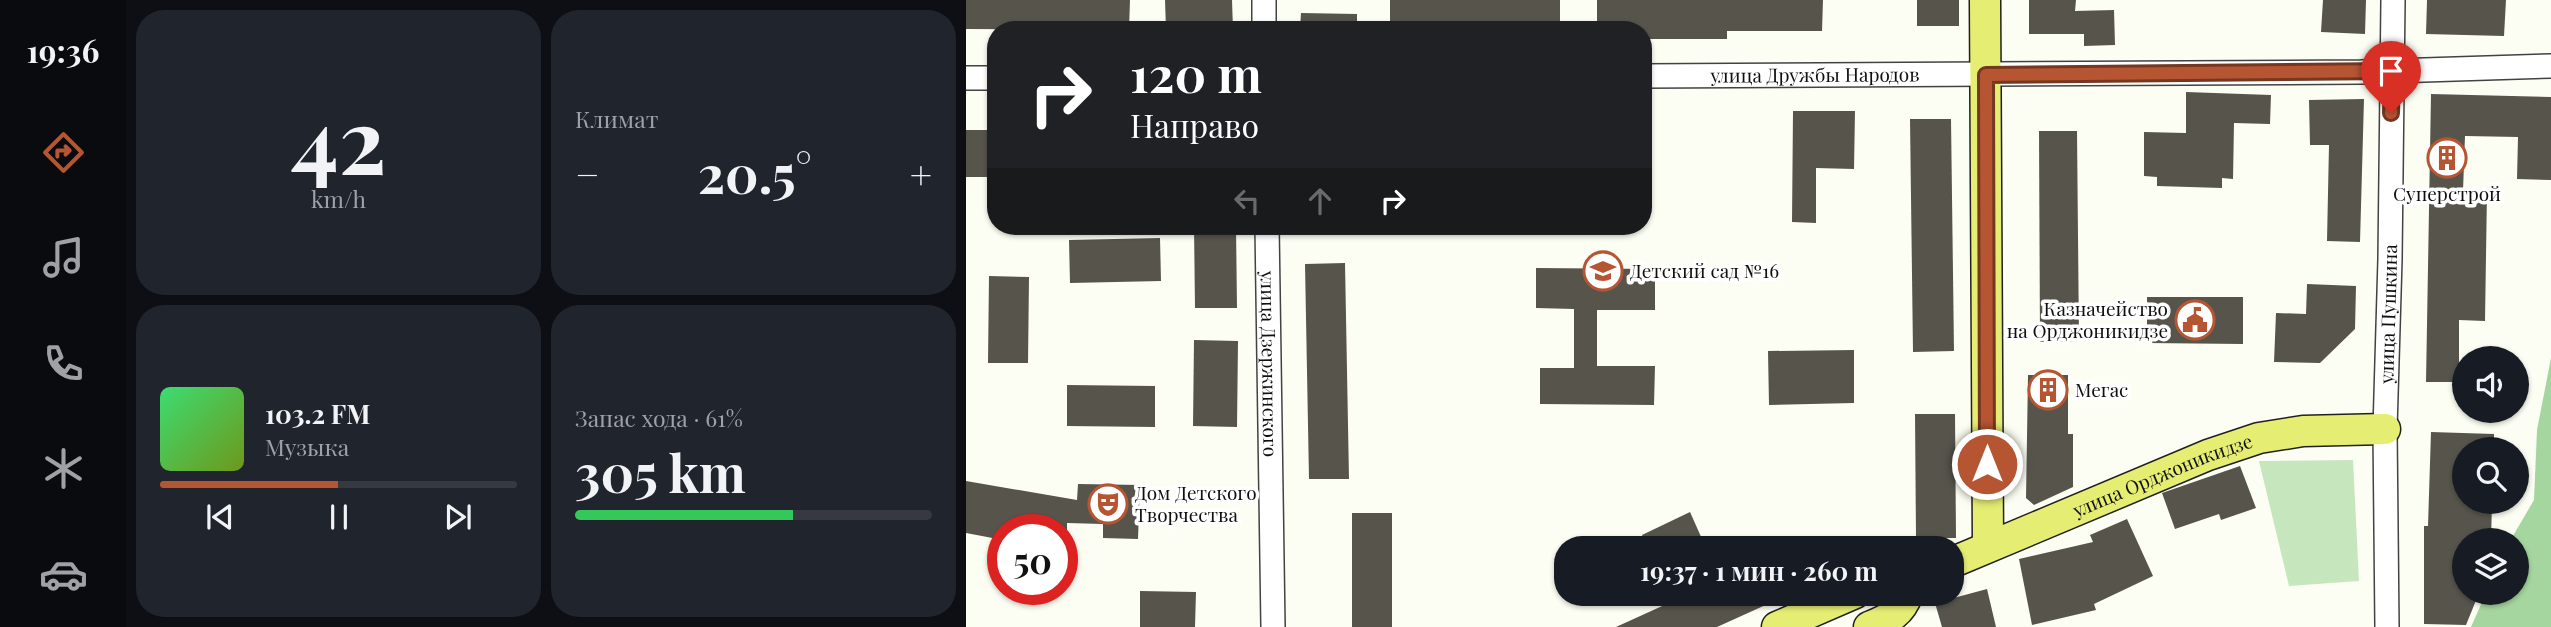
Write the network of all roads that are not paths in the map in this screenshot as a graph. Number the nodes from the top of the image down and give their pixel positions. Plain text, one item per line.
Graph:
1 (1264, 0) edge
2 (1985, 0) edge
3 (2393, 0) edge
4 (1264, 21) edge
5 (2551, 66) edge
6 (2392, 71) junction
7 (1986, 75) junction
8 (1652, 76) edge
9 (966, 78) edge
10 (987, 78) edge
11 (1267, 235) edge
12 (2385, 429) junction
13 (1988, 546) junction
14 (1964, 557) edge
15 (1825, 606) edge
16 (1902, 606) edge
17 (1273, 627) edge
18 (1777, 627) edge
19 (1869, 627) edge
20 (2387, 627) edge

1 - 4 street
2 - 7 main road
3 - 6 street, улица Пушкина
5 - 6 street
6 - 7 street, улица Дружбы Народов
6 - 12 street, улица Пушкина
7 - 8 street, улица Дружбы Народов
7 - 13 main road
9 - 10 street
11 - 17 street, улица Дзержинского
12 - 13 main road, улица Орджоникидзе
12 - 20 street, улица Пушкина
13 - 14 main road, улица Орджоникидзе
15 - 18 main road
16 - 19 main road

